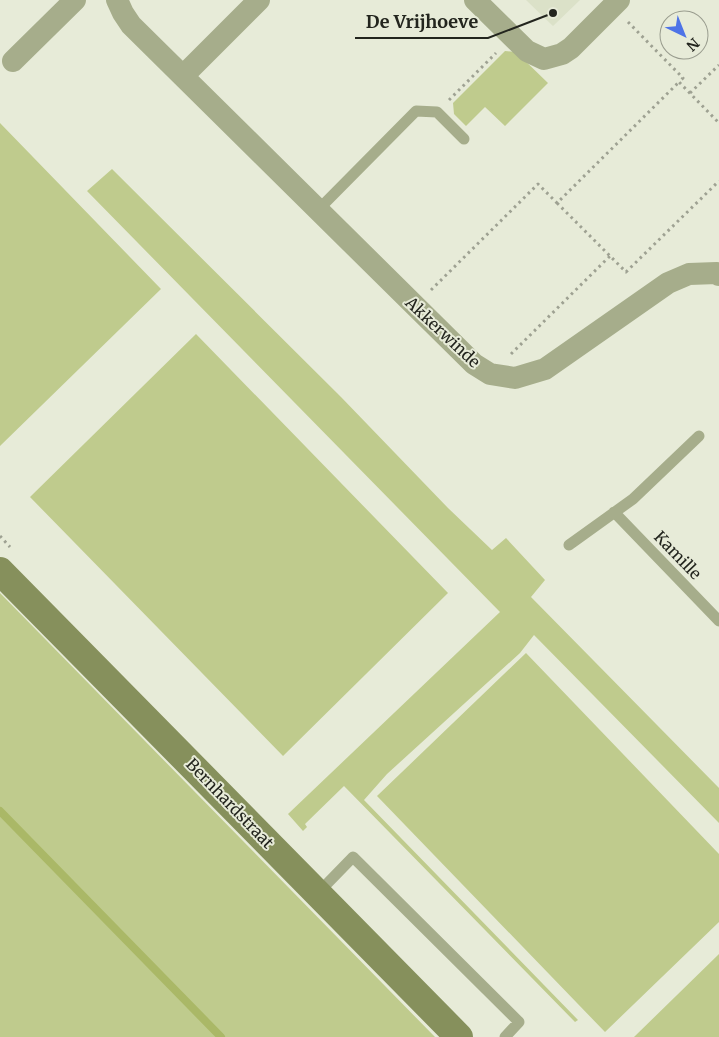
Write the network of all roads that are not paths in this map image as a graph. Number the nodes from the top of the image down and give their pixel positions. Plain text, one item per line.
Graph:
1 (75, 0) edge
2 (117, 0) edge
3 (259, 0) edge
4 (475, 0) edge
5 (616, 3) edge
6 (13, 61) dead end
7 (182, 76) junction
8 (464, 139) dead end
9 (318, 210) junction
10 (718, 268) edge
11 (699, 436) dead end
12 (614, 512) junction
13 (569, 545) dead end
14 (0, 571) edge
15 (719, 621) edge
16 (318, 893) junction
17 (459, 1037) edge
18 (504, 1037) edge

1 - 6 street
2 - 7 street, Akkerwinde
3 - 7 street
4 - 5 street
7 - 9 street, Akkerwinde
8 - 9 lane
9 - 10 street, Akkerwinde
11 - 12 lane
12 - 13 lane
12 - 15 lane, Kamille
14 - 16 street, Bernhardstraat
16 - 17 street, Bernhardstraat
16 - 18 lane

